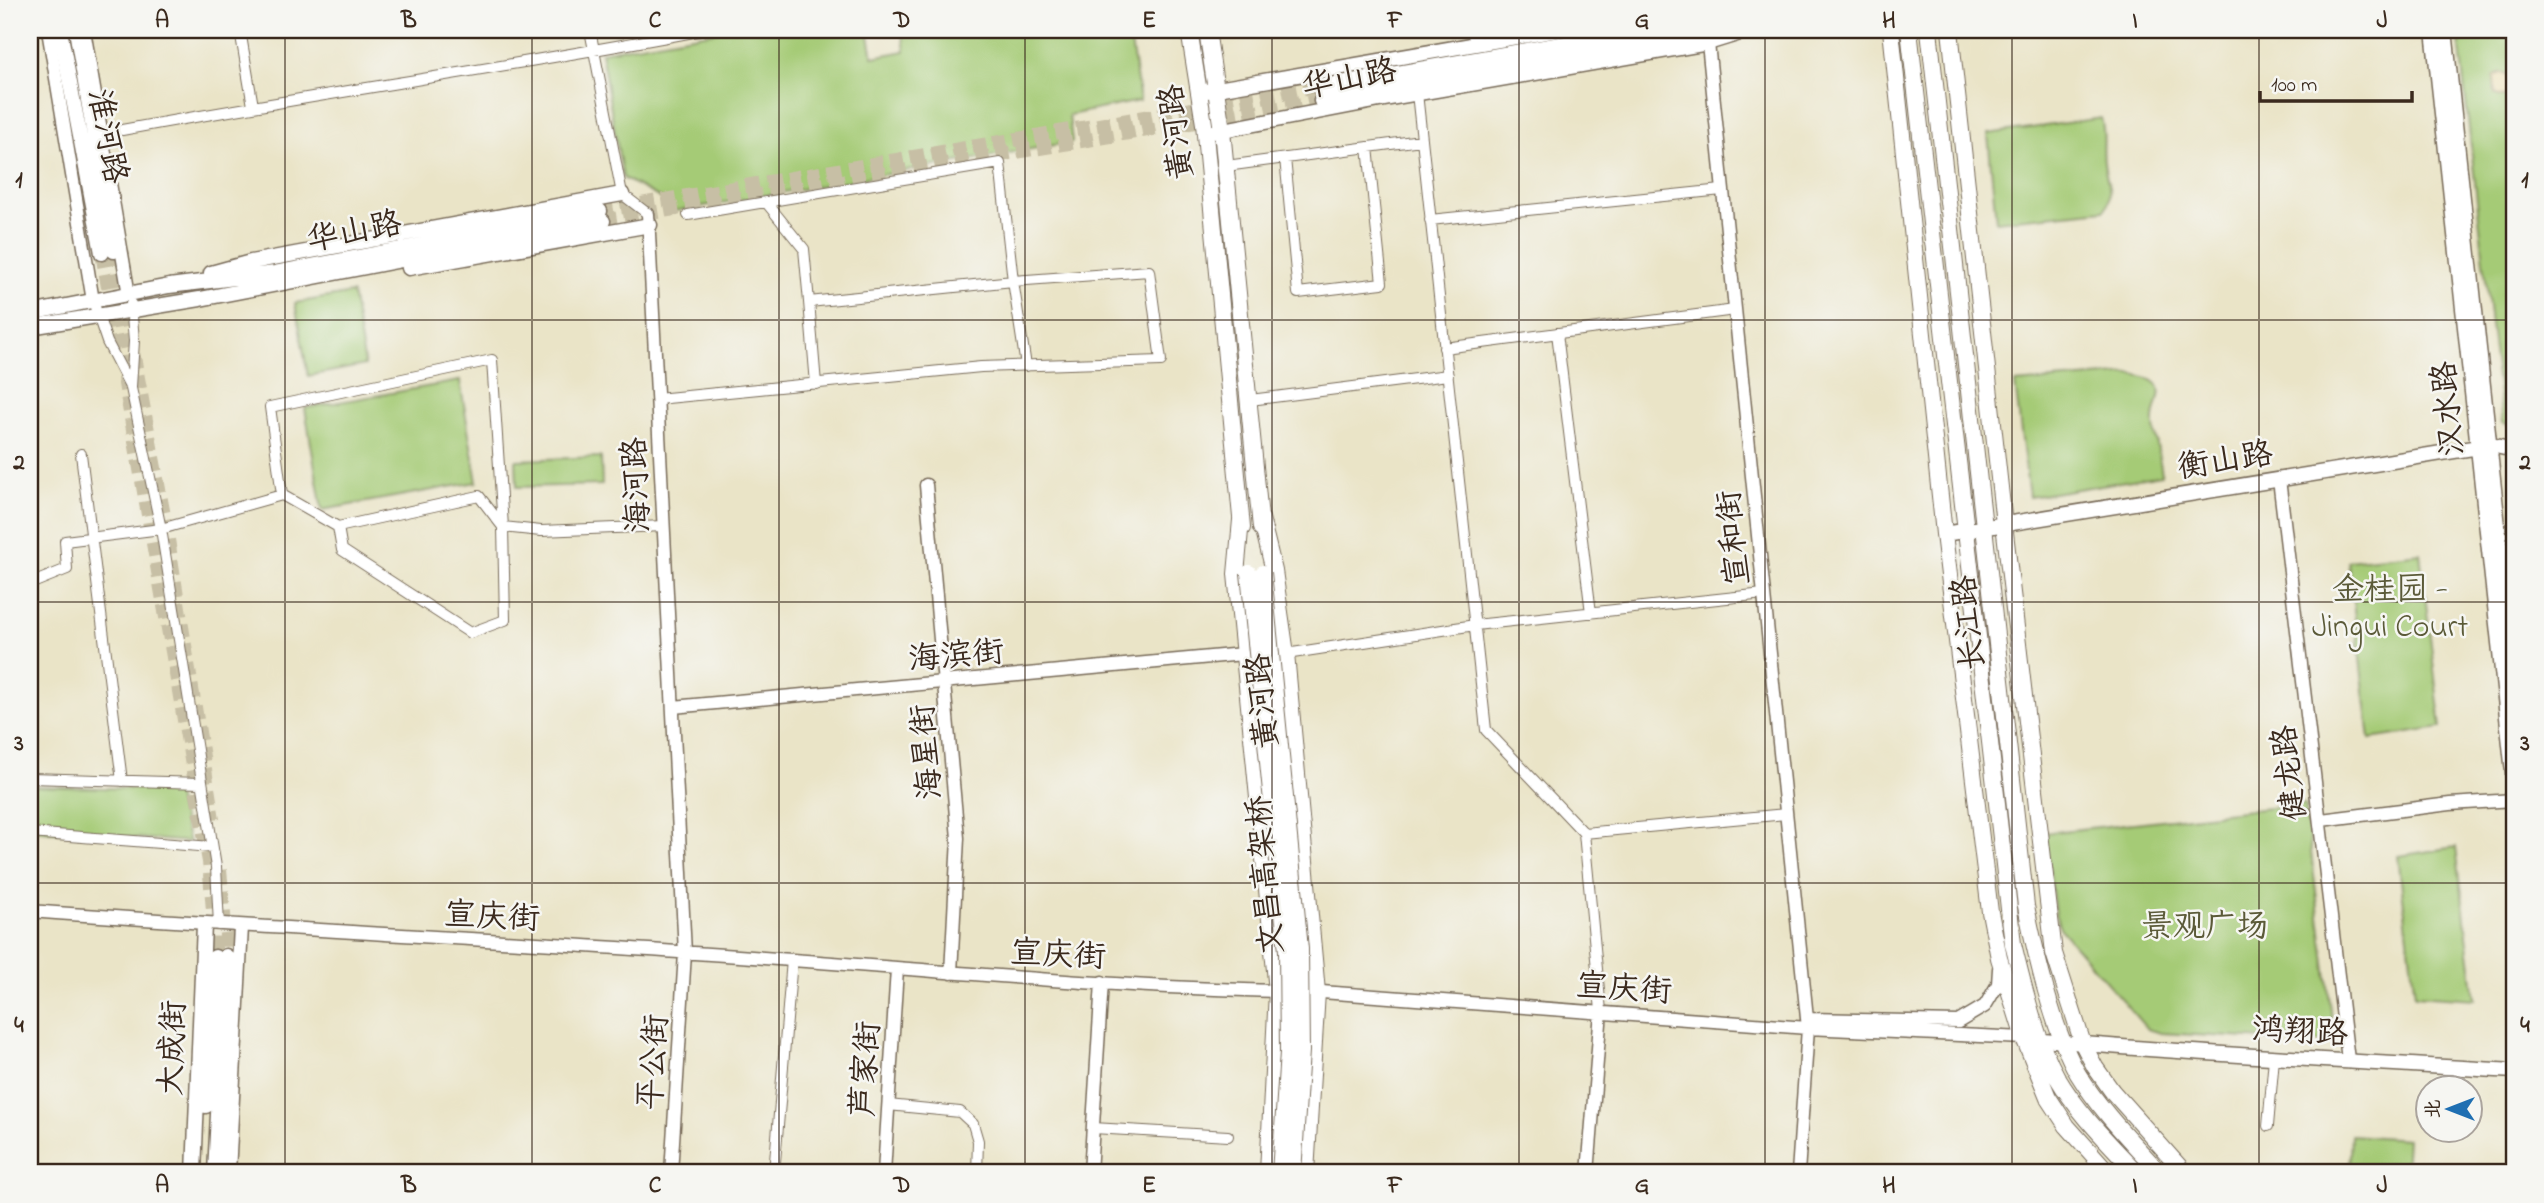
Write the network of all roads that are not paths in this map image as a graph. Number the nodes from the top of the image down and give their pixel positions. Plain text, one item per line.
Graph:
1 (48, 30) edge
2 (60, 30) edge
3 (76, 30) edge
4 (84, 30) edge
5 (240, 30) edge
6 (590, 30) edge
7 (705, 30) edge
8 (1189, 30) edge
9 (1207, 30) edge
10 (1557, 30) edge
11 (1639, 30) edge
12 (1750, 30) edge
13 (1891, 30) edge
14 (1909, 30) edge
15 (1929, 30) edge
16 (1950, 30) edge
17 (2433, 30) edge
18 (2445, 30) edge
19 (1704, 36) edge
20 (1474, 37) edge
21 (594, 51) junction
22 (1217, 89) junction
23 (1200, 92) junction
24 (1417, 93) junction
25 (253, 106) junction
26 (122, 130) dead end
27 (1222, 130) junction
28 (1205, 133) junction
29 (1421, 140) junction
30 (1368, 147) junction
31 (1285, 158) junction
32 (1226, 166) junction
33 (1722, 190) junction
34 (622, 194) junction
35 (765, 202) junction
36 (688, 215) dead end
37 (649, 219) junction
38 (1430, 220) junction
39 (1013, 281) junction
40 (169, 286) junction
41 (200, 299) junction
42 (809, 302) junction
43 (125, 303) junction
44 (96, 308) junction
45 (1735, 310) junction
46 (30, 313) edge
47 (30, 327) edge
48 (1557, 333) junction
49 (1444, 348) junction
50 (1026, 366) junction
51 (1448, 375) junction
52 (816, 384) junction
53 (131, 388) junction
54 (657, 400) junction
55 (1250, 400) junction
56 (2485, 446) junction
57 (2514, 450) edge
58 (81, 454) dead end
59 (2279, 479) junction
60 (926, 485) dead end
61 (282, 495) junction
62 (1261, 518) junction
63 (1241, 520) junction
64 (2004, 524) junction
65 (664, 526) junction
66 (338, 527) junction
67 (503, 527) junction
68 (161, 528) junction
69 (1984, 528) junction
70 (1966, 530) junction
71 (1944, 534) junction
72 (91, 536) junction
73 (2509, 562) edge
74 (1256, 573) junction
75 (30, 584) edge
76 (1764, 594) junction
77 (1591, 613) junction
78 (1475, 625) junction
79 (1243, 654) junction
80 (1286, 654) junction
81 (2514, 674) edge
82 (945, 681) junction
83 (673, 707) junction
84 (30, 778) edge
85 (122, 781) junction
86 (2514, 782) edge
87 (201, 783) junction
88 (2514, 800) edge
89 (1786, 814) junction
90 (2321, 820) junction
91 (30, 833) edge
92 (1584, 833) junction
93 (212, 847) junction
94 (30, 912) edge
95 (212, 925) junction
96 (241, 927) junction
97 (685, 953) junction
98 (2000, 958) junction
99 (792, 960) junction
100 (897, 969) junction
101 (951, 973) junction
102 (1102, 982) junction
103 (1277, 991) junction
104 (1317, 992) junction
105 (1601, 1012) junction
106 (1807, 1023) junction
107 (2033, 1039) junction
108 (2063, 1042) junction
109 (2083, 1044) junction
110 (2274, 1058) junction
111 (2348, 1060) junction
112 (2514, 1071) edge
113 (888, 1105) junction
114 (2268, 1126) dead end
115 (1093, 1128) junction
116 (1228, 1136) dead end
117 (194, 1173) edge
118 (202, 1173) edge
119 (215, 1173) edge
120 (228, 1173) edge
121 (671, 1173) edge
122 (774, 1173) edge
123 (884, 1173) edge
124 (977, 1173) edge
125 (1090, 1173) edge
126 (1268, 1173) edge
127 (1280, 1173) edge
128 (1293, 1173) edge
129 (1307, 1173) edge
130 (1588, 1173) edge
131 (1798, 1173) edge
132 (2109, 1173) edge
133 (2137, 1173) edge
134 (2160, 1173) edge
135 (2185, 1173) edge

1 - 44 street
2 - 3 main road, 淮河路
4 - 43 street
5 - 25 street
6 - 21 street
7 - 21 street
8 - 23 main road, 黄河路
9 - 22 main road, 黄河路
10 - 20 main road, 华山路
11 - 19 main road
12 - 19 main road, 华山路
13 - 71 main road
14 - 70 main road, 长江路
15 - 69 main road, 长江路
16 - 64 main road
17 - 56 main road, 汉水路
18 - 56 main road, 汉水路
19 - 24 main road, 华山路
19 - 33 street, 宣和街
20 - 22 main road, 华山路
21 - 25 street
21 - 34 street
22 - 23 main road, 华山路
22 - 27 main road, 黄河路
23 - 28 main road, 黄河路
24 - 27 main road, 华山路
24 - 29 street
25 - 26 street
27 - 28 main road, 华山路
27 - 32 main road, 黄河路
28 - 63 main road, 黄河路
29 - 30 street
29 - 38 street
30 - 31 street
30 - 31 street
31 - 32 street
32 - 55 main road, 黄河路
33 - 38 street
33 - 45 street, 宣和街
34 - 37 street
34 - 40 main road
35 - 36 street
35 - 39 street
35 - 42 street
37 - 41 main road, 华山路
37 - 54 street, 海河路
38 - 49 street
39 - 42 street
39 - 50 street
39 - 50 street
40 - 41 main road, 华山路
40 - 43 main road, 华山路
41 - 43 main road
42 - 52 street
43 - 44 main road
43 - 53 street
44 - 46 main road
44 - 47 main road
44 - 53 street
45 - 48 street
45 - 76 street, 宣和街
48 - 49 street
48 - 77 street
49 - 51 street
50 - 52 street
51 - 55 street
51 - 78 street
52 - 54 street
53 - 68 street
54 - 65 street, 海河路
55 - 62 main road, 黄河路
56 - 57 main road, 衡山路
56 - 59 main road, 衡山路
56 - 73 main road, 汉水路
56 - 86 main road, 汉水路
58 - 72 street
59 - 64 main road, 衡山路
59 - 90 street, 健龙路
60 - 82 street, 海星街
61 - 66 street
61 - 67 street
61 - 68 street
62 - 74 main road, 黄河路
62 - 80 main road, 黄河路
63 - 74 main road, 黄河路
63 - 79 main road, 黄河路
64 - 69 main road, 衡山路
64 - 109 main road
65 - 67 street
65 - 83 street, 海河路
66 - 67 street
66 - 67 street
68 - 72 street
68 - 87 street
69 - 70 main road, 衡山路
69 - 108 main road, 长江路
70 - 71 main road, 衡山路
70 - 107 main road, 长江路
71 - 98 main road
72 - 75 street
72 - 85 street
73 - 81 main road, 汉水路
74 - 127 main road, 文昌高架桥, bridge
74 - 128 main road, 文昌高架桥, bridge
76 - 77 street
76 - 89 street, 宣和街
77 - 78 street
78 - 80 street
78 - 92 street
79 - 82 street, 海滨街
79 - 103 main road, 黄河路
80 - 104 main road, 黄河路
82 - 83 street, 海滨街
82 - 101 street, 海星街
83 - 97 street, 海河路
84 - 85 street
85 - 87 street
87 - 93 street
88 - 90 street
89 - 92 street
89 - 106 street, 宣和街
90 - 111 street, 健龙路
91 - 93 street
92 - 105 street
93 - 95 street
94 - 95 street, 宣庆街
95 - 96 street, 宣庆街
95 - 117 main road, 大成街
96 - 97 street, 宣庆街
96 - 120 main road, 大成街
97 - 99 street, 宣庆街
97 - 121 street, 平公街
98 - 106 street
98 - 107 main road
99 - 100 street, 宣庆街
99 - 122 street
100 - 101 street, 宣庆街
100 - 113 street, 芦家街
101 - 102 street, 宣庆街
102 - 103 street, 宣庆街
102 - 115 street
103 - 104 street, 宣庆街
103 - 126 main road, 黄河路
104 - 105 street, 宣庆街
104 - 129 main road, 黄河路
105 - 106 street, 宣庆街
105 - 130 street
106 - 107 street, 宣庆街
106 - 131 street, 宣和街
107 - 108 street, 宣庆街
107 - 132 main road
107 - 133 main road, 长江路
108 - 109 street, 宣庆街
108 - 134 main road, 长江路
109 - 110 main road, 鸿翔路
109 - 135 main road
110 - 111 main road, 鸿翔路
110 - 114 street
111 - 112 main road, 鸿翔路
113 - 123 street, 芦家街
113 - 124 street
115 - 116 street
115 - 125 street
118 - 119 main road, 大成街

